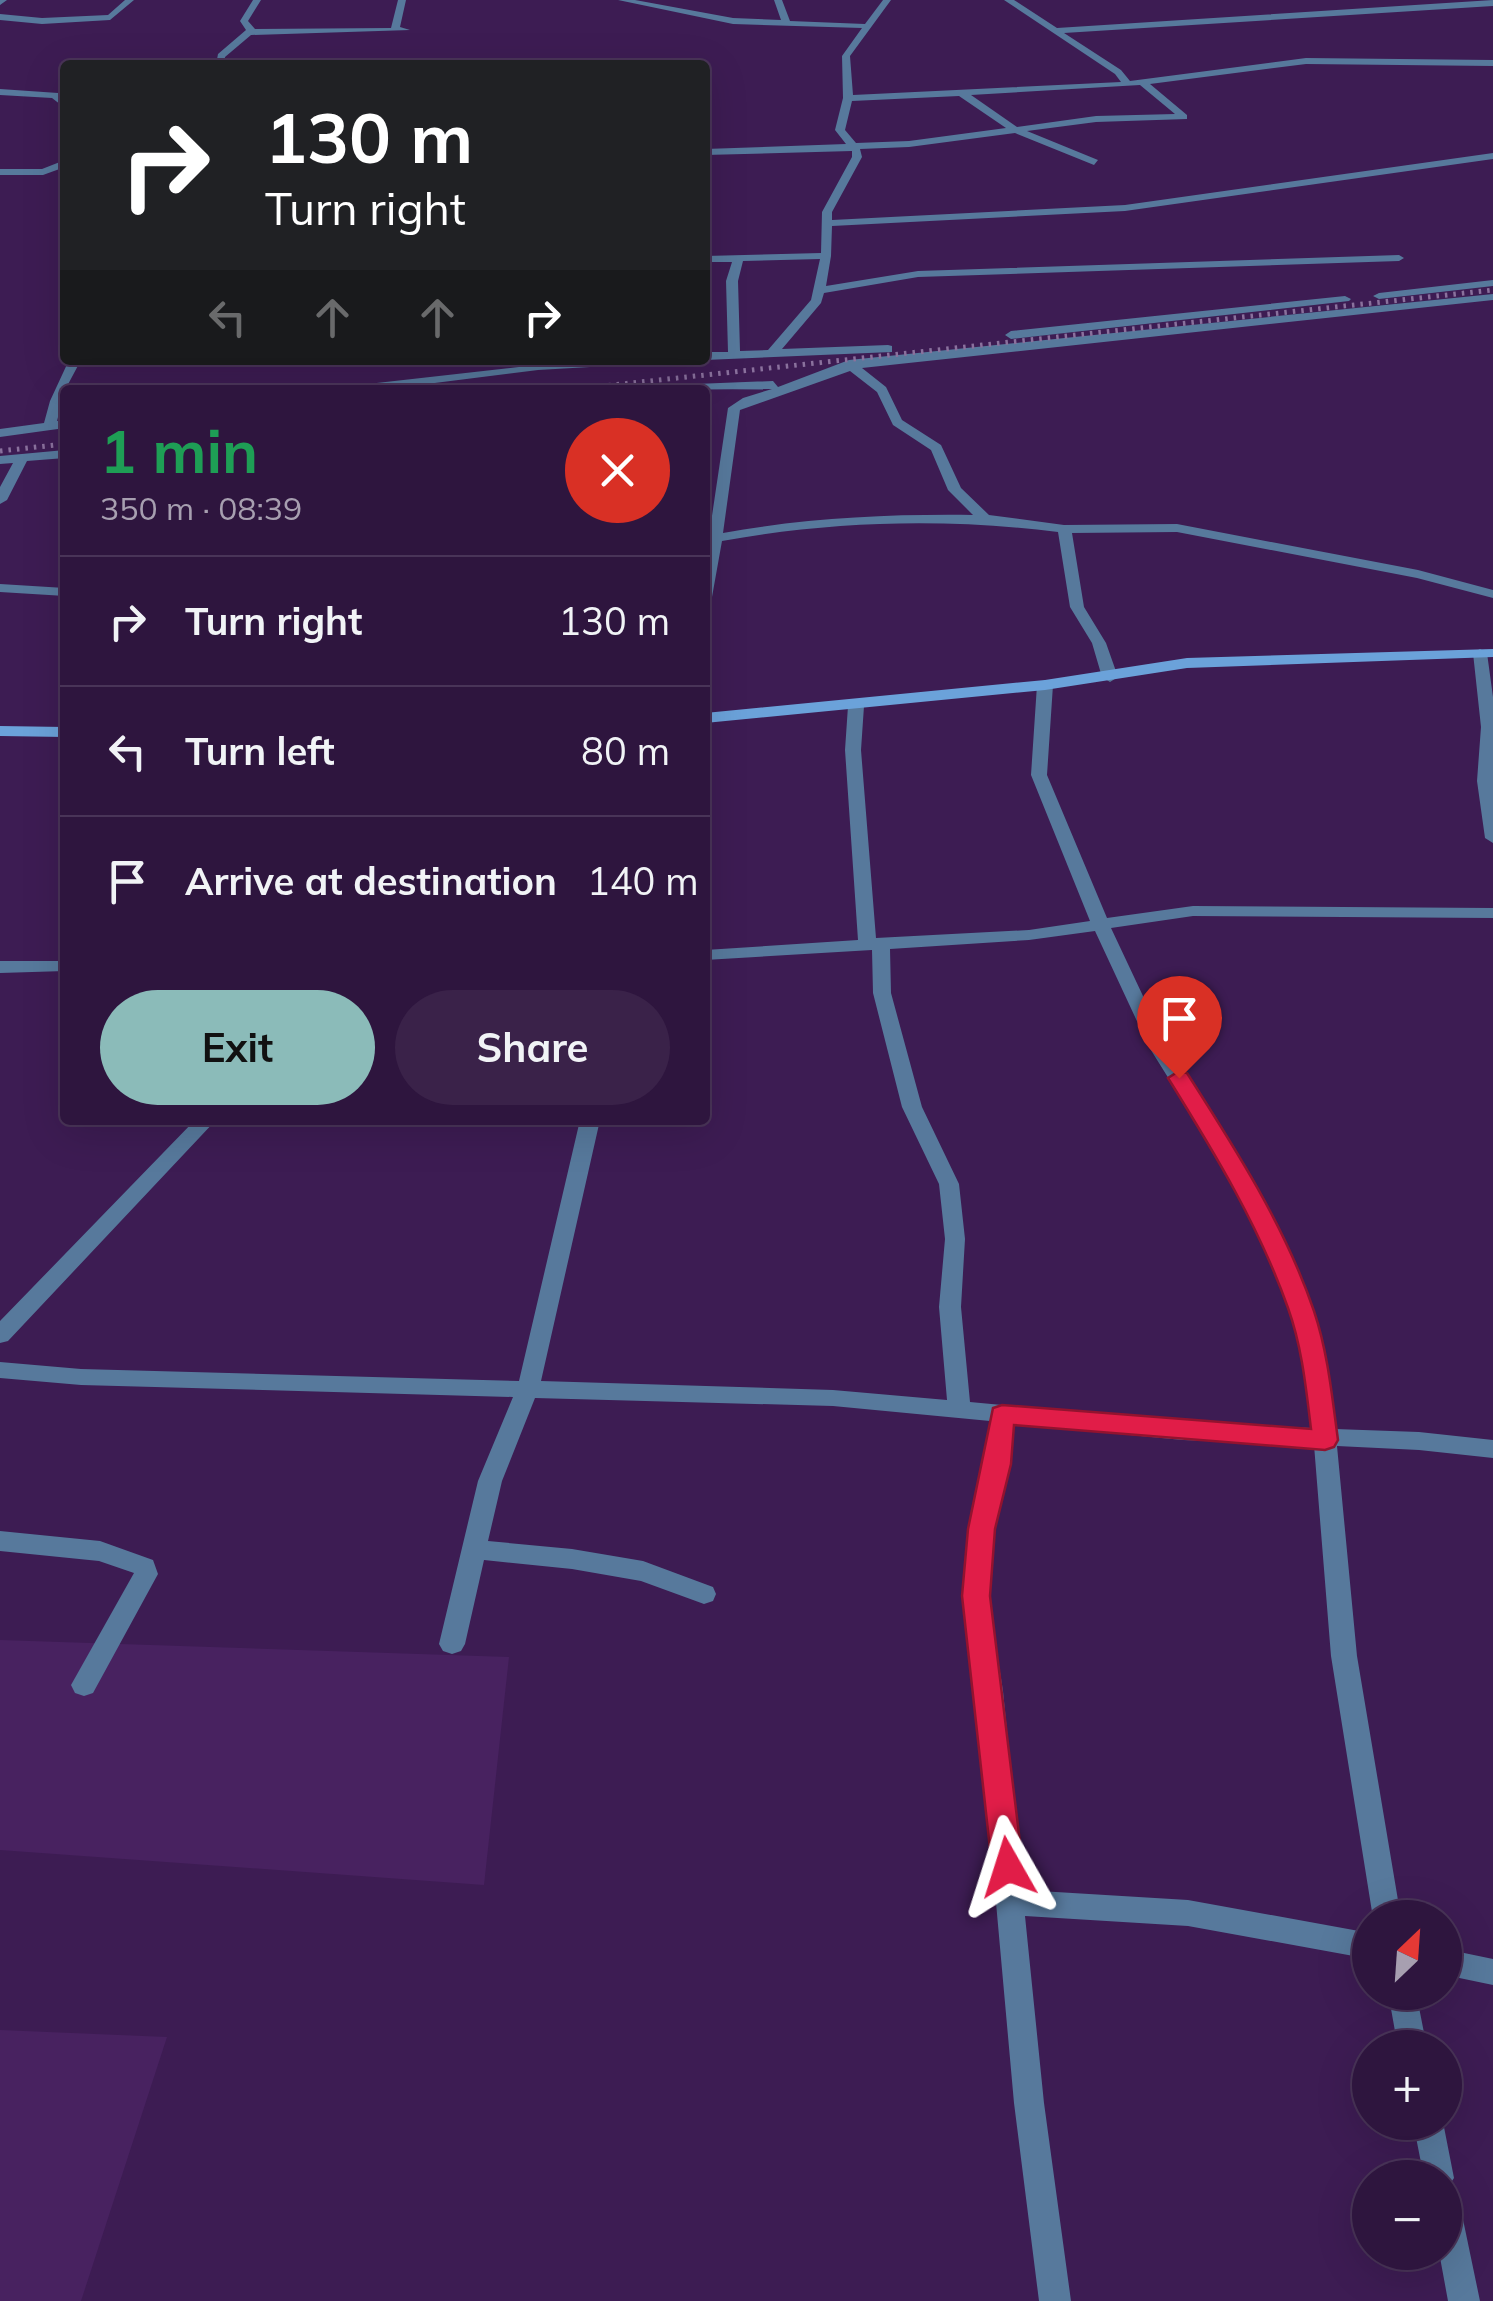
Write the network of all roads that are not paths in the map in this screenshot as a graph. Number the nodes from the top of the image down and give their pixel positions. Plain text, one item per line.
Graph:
1 (130, 0) edge
2 (257, 0) edge
3 (402, 0) edge
4 (622, 0) edge
5 (778, 0) edge
6 (887, 0) edge
7 (1008, 0) edge
8 (1493, 3) edge
9 (0, 18) edge
10 (788, 25) junction
11 (865, 26) junction
12 (1056, 31) junction
13 (248, 32) junction
14 (221, 60) edge
15 (1493, 63) edge
16 (1143, 83) junction
17 (1127, 84) junction
18 (0, 92) edge
19 (960, 92) junction
20 (848, 98) junction
21 (60, 100) edge
22 (1014, 129) junction
23 (853, 146) junction
24 (710, 152) edge
25 (1493, 156) edge
26 (1094, 162) dead end
27 (60, 165) edge
28 (0, 172) edge
29 (826, 223) junction
30 (826, 256) junction
31 (710, 258) edge
32 (739, 258) junction
33 (1399, 258) dead end
34 (1493, 283) edge
35 (819, 290) junction
36 (1493, 298) edge
37 (773, 352) junction
38 (832, 353) junction
39 (734, 355) junction
40 (710, 356) edge
41 (444, 365) edge
42 (581, 365) edge
43 (852, 366) junction
44 (447, 376) junction
45 (806, 384) junction
46 (385, 385) edge
47 (710, 388) edge
48 (60, 392) edge
49 (58, 425) edge
50 (0, 434) edge
51 (60, 454) edge
52 (22, 458) junction
53 (0, 460) edge
54 (0, 500) edge
55 (985, 519) junction
56 (1064, 530) junction
57 (712, 539) edge
58 (0, 588) edge
59 (60, 592) edge
60 (1493, 594) edge
61 (1487, 653) edge
62 (1110, 677) junction
63 (1045, 685) junction
64 (856, 706) junction
65 (710, 718) edge
66 (1491, 728) edge
67 (0, 732) edge
68 (60, 732) edge
69 (1493, 838) edge
70 (1493, 913) edge
71 (1100, 926) junction
72 (874, 942) junction
73 (710, 955) edge
74 (0, 966) edge
75 (60, 966) edge
76 (201, 1125) edge
77 (589, 1125) edge
78 (0, 1335) edge
79 (0, 1370) edge
80 (528, 1389) junction
81 (959, 1411) junction
82 (1002, 1415) junction
83 (1325, 1440) junction
84 (1493, 1449) edge
85 (0, 1540) edge
86 (473, 1549) junction
87 (704, 1594) dead end
88 (452, 1644) dead end
89 (84, 1685) dead end
90 (1384, 1900) edge
91 (1011, 1902) junction
92 (1352, 1943) edge
93 (1462, 1966) edge
94 (1493, 1972) edge
95 (1458, 2270) edge
96 (1055, 2301) edge
97 (1464, 2301) edge

1 - 9 street
2 - 13 street
3 - 13 street
4 - 10 street
5 - 10 street
6 - 11 street
7 - 12 street
8 - 12 street
10 - 11 street
11 - 20 street
12 - 17 street
13 - 14 street
15 - 16 street
16 - 17 street
16 - 22 street
17 - 19 street
18 - 21 street
19 - 20 street
19 - 22 street
20 - 23 street
22 - 23 street
22 - 26 street
23 - 24 street
23 - 29 street
25 - 29 street
27 - 28 street
29 - 30 street
30 - 32 street
30 - 35 street
31 - 32 street
32 - 39 street
33 - 35 street
34 - 38 street
35 - 37 street
36 - 43 street
37 - 38 street
37 - 39 street
38 - 43 street
39 - 40 street
41 - 44 street
42 - 44 street
43 - 45 street
43 - 55 street
44 - 46 street
45 - 47 street
45 - 57 street
48 - 49 street
49 - 50 street
51 - 52 street
52 - 53 street
52 - 54 street
55 - 56 street
55 - 57 street
56 - 60 street
56 - 62 street
58 - 59 street
61 - 62 street
61 - 66 street
62 - 63 street
63 - 64 street
63 - 71 street
64 - 65 street
64 - 72 street
66 - 69 street
67 - 68 street
70 - 71 street
71 - 72 street
71 - 83 street
72 - 73 street
72 - 81 street
74 - 75 street
76 - 78 street
77 - 80 street
79 - 80 street
80 - 81 street
80 - 86 street
81 - 82 street
82 - 83 street
82 - 91 street
83 - 84 street
83 - 90 street
85 - 89 street
86 - 87 street
86 - 88 street
91 - 92 street
91 - 96 street
93 - 94 street
95 - 97 street

